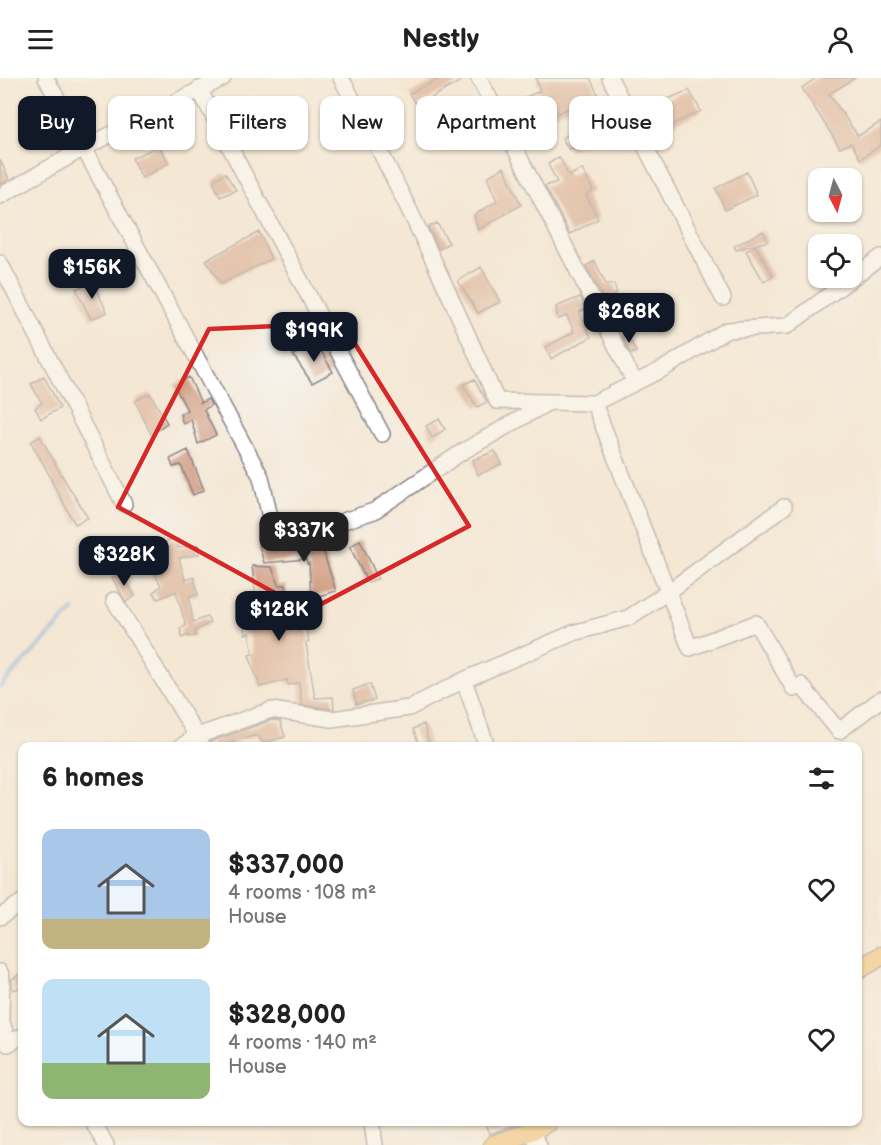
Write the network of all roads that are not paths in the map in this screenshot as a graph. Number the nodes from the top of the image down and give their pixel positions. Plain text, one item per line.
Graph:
1 (46, 78) edge
2 (223, 78) edge
3 (341, 78) edge
4 (478, 78) edge
5 (610, 78) edge
6 (199, 89) junction
7 (56, 96) edge
8 (96, 142) edge
9 (80, 150) edge
10 (85, 150) edge
11 (0, 196) edge
12 (881, 257) edge
13 (0, 263) edge
14 (723, 298) dead end
15 (635, 383) junction
16 (549, 402) junction
17 (594, 403) junction
18 (382, 434) dead end
19 (124, 504) dead end
20 (784, 507) dead end
21 (668, 592) junction
22 (114, 600) dead end
23 (464, 680) junction
24 (881, 699) edge
25 (200, 742) edge
26 (485, 742) edge
27 (18, 905) edge
28 (0, 917) edge
29 (881, 956) edge
30 (862, 968) edge
31 (0, 972) edge
32 (0, 1017) edge
33 (18, 1038) edge
34 (95, 1126) edge
35 (373, 1126) edge
36 (545, 1126) edge
37 (535, 1138) edge
38 (106, 1145) edge
39 (375, 1145) edge
40 (493, 1145) edge

1 - 7 street
2 - 6 street
3 - 16 street
4 - 15 street
5 - 14 street
6 - 8 street
6 - 18 street
9 - 11 street
10 - 16 street
12 - 15 street
13 - 19 street
15 - 17 street
16 - 17 street
17 - 21 street
20 - 21 street
21 - 23 street
21 - 24 street
22 - 25 street
23 - 25 street
23 - 26 street
27 - 28 street
29 - 30 main road
31 - 32 street
32 - 33 street
34 - 38 street
35 - 39 street
36 - 37 main road
37 - 40 main road

